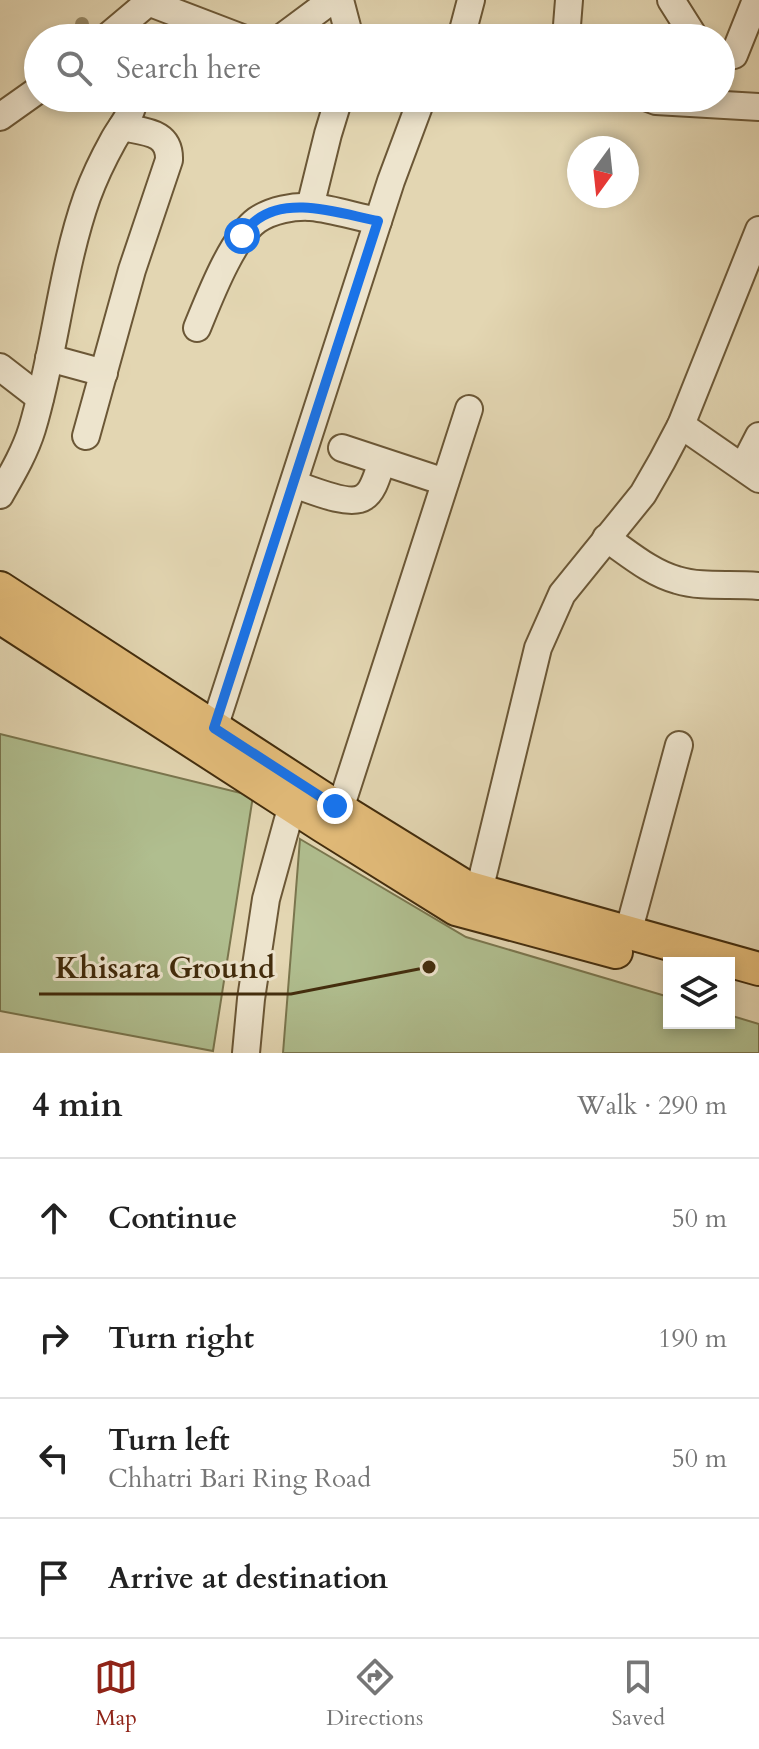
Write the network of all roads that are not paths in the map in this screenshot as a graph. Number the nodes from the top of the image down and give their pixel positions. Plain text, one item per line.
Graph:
1 (332, 0) edge
2 (340, 0) edge
3 (471, 0) edge
4 (569, 0) edge
5 (671, 0) edge
6 (756, 0) edge
7 (150, 1) edge
8 (117, 24) edge
9 (207, 24) edge
10 (300, 24) edge
11 (346, 24) edge
12 (465, 24) edge
13 (567, 24) edge
14 (686, 24) edge
15 (735, 52) edge
16 (24, 100) edge
17 (735, 106) edge
18 (759, 107) edge
19 (130, 112) edge
20 (335, 112) edge
21 (416, 112) edge
22 (0, 117) edge
23 (122, 127) junction
24 (310, 207) junction
25 (378, 221) junction
26 (759, 230) edge
27 (197, 328) dead end
28 (49, 358) junction
29 (0, 367) edge
30 (104, 373) junction
31 (40, 398) junction
32 (469, 409) dead end
33 (681, 425) junction
34 (86, 436) dead end
35 (759, 436) edge
36 (342, 448) dead end
37 (382, 462) junction
38 (751, 473) edge
39 (445, 482) junction
40 (294, 484) junction
41 (0, 495) edge
42 (606, 538) junction
43 (759, 586) edge
44 (0, 588) edge
45 (0, 617) edge
46 (214, 728) junction
47 (679, 745) dead end
48 (292, 805) junction
49 (340, 809) junction
50 (479, 891) junction
51 (628, 933) junction
52 (663, 965) edge
53 (759, 969) edge
54 (735, 985) edge
55 (759, 991) edge
56 (246, 1053) edge

1 - 10 street
2 - 11 street
3 - 12 street
4 - 13 street
5 - 14 street
6 - 15 street
7 - 8 street
7 - 9 street
16 - 22 street
17 - 18 street
19 - 23 street
20 - 24 street
21 - 25 street
23 - 28 street
23 - 30 street
24 - 25 street
24 - 27 street
25 - 40 street
26 - 33 street
28 - 30 street
28 - 31 street
29 - 31 street
30 - 34 street
31 - 41 street
32 - 39 street
33 - 38 street
33 - 42 street
35 - 38 street
36 - 37 street
37 - 39 street
37 - 40 street
39 - 49 street
40 - 46 street
42 - 43 street
42 - 50 street
44 - 46 main road
45 - 48 main road
46 - 49 main road
47 - 51 street
48 - 52 main road
48 - 56 street
49 - 50 main road
50 - 51 main road
51 - 53 main road
54 - 55 main road

